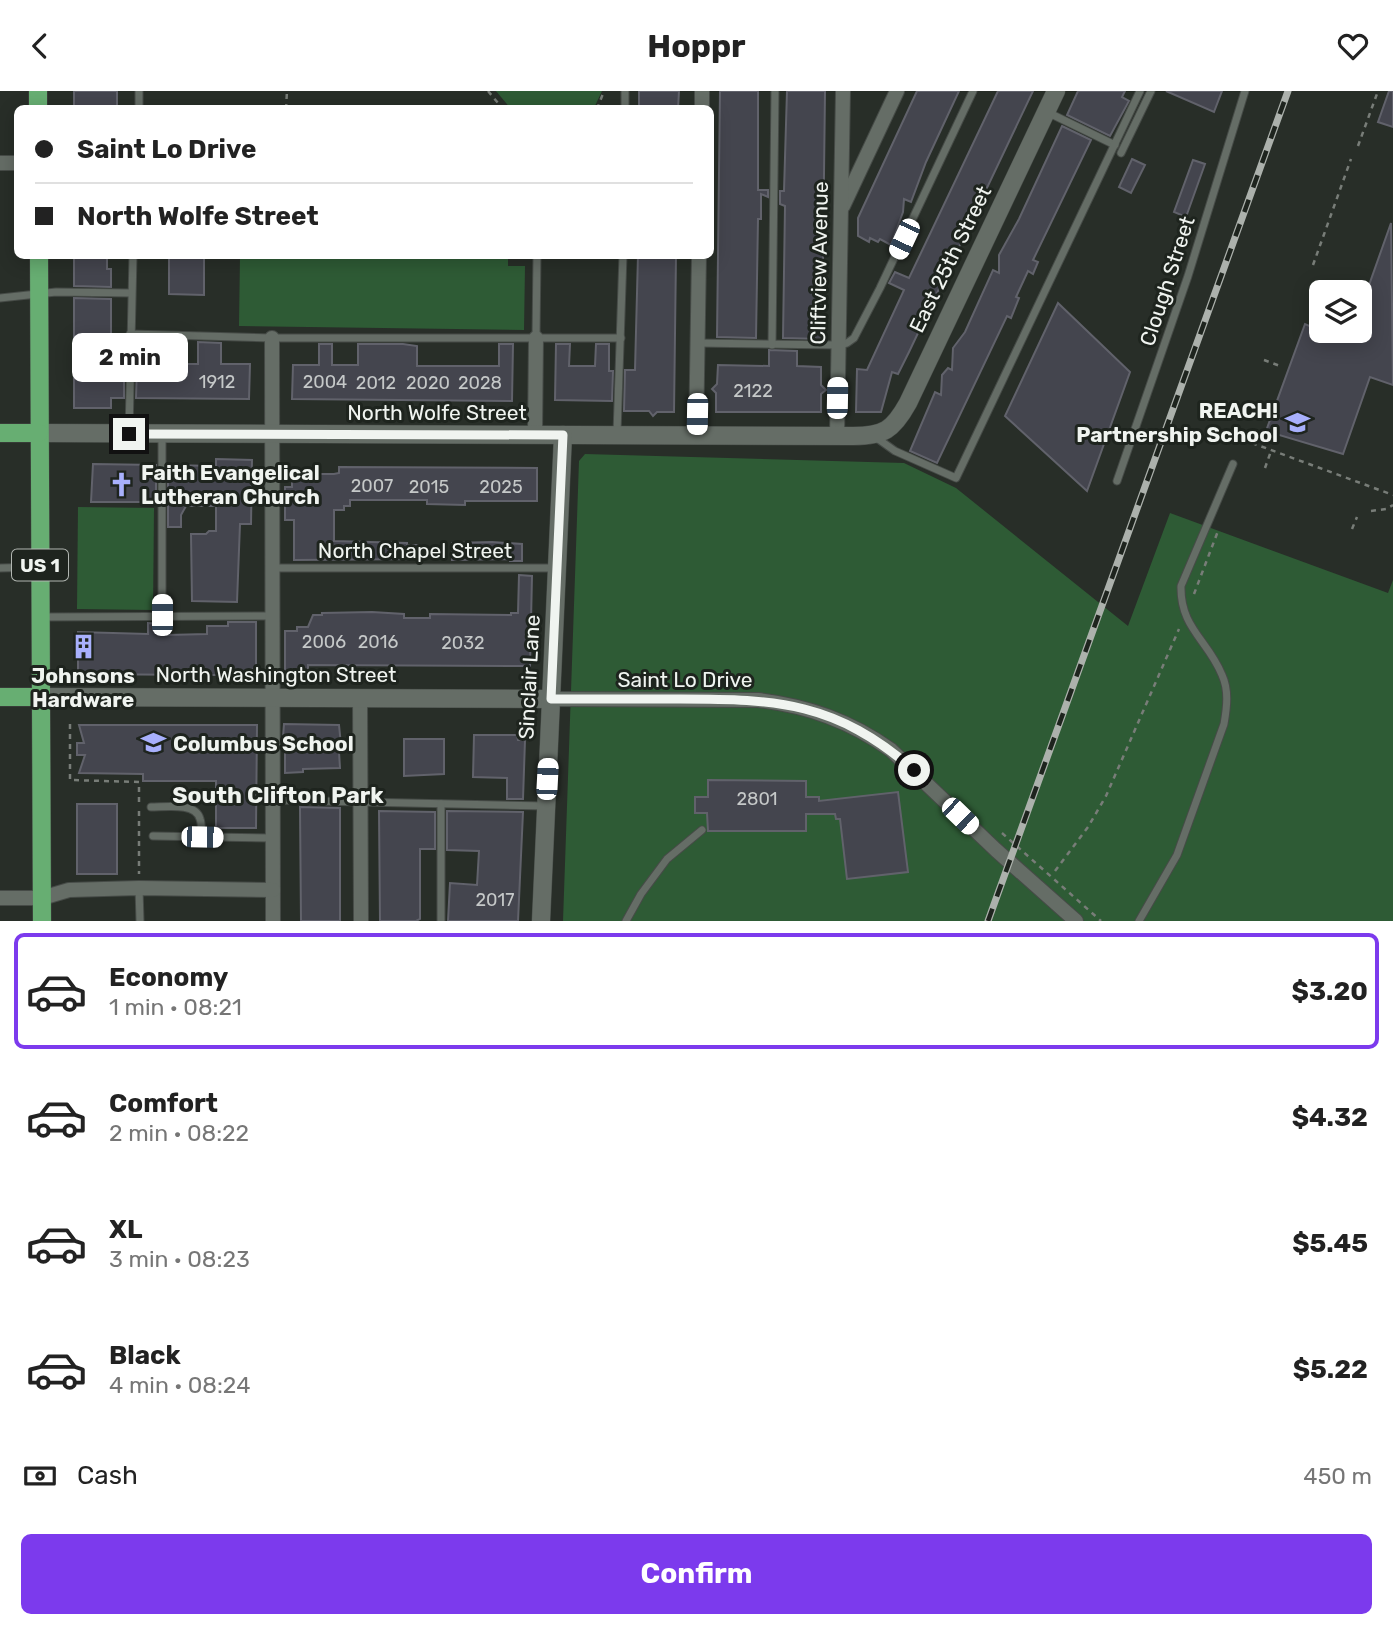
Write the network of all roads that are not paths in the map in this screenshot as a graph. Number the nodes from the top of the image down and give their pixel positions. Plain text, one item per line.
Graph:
1 (775, 91) edge
2 (843, 91) edge
3 (897, 91) edge
4 (973, 91) edge
5 (1056, 91) edge
6 (1140, 91) edge
7 (1151, 91) edge
8 (1245, 91) edge
9 (1046, 112) junction
10 (1115, 145) junction
11 (1121, 153) dead end
12 (841, 210) junction
13 (39, 259) edge
14 (133, 259) edge
15 (537, 259) edge
16 (623, 259) edge
17 (699, 259) edge
18 (131, 293) junction
19 (39, 295) junction
20 (0, 298) edge
21 (130, 334) junction
22 (272, 338) junction
23 (536, 338) junction
24 (621, 338) junction
25 (698, 343) junction
26 (772, 345) junction
27 (838, 345) junction
28 (617, 426) junction
29 (0, 433) edge
30 (39, 433) junction
31 (162, 433) junction
32 (129, 434) junction
33 (272, 434) junction
34 (535, 435) junction
35 (563, 435) junction
36 (696, 436) junction
37 (837, 436) junction
38 (873, 436) junction
39 (1233, 464) dead end
40 (1117, 481) dead end
41 (40, 567) junction
42 (0, 568) edge
43 (272, 568) junction
44 (557, 568) junction
45 (162, 615) junction
46 (272, 616) junction
47 (40, 617) junction
48 (0, 697) edge
49 (41, 697) junction
50 (272, 697) junction
51 (360, 697) junction
52 (551, 699) junction
53 (272, 800) junction
54 (360, 802) junction
55 (441, 804) junction
56 (546, 806) junction
57 (151, 807) dead end
58 (702, 830) dead end
59 (153, 836) dead end
60 (202, 837) junction
61 (272, 838) junction
62 (139, 888) junction
63 (273, 890) junction
64 (0, 898) edge
65 (42, 898) junction
66 (42, 921) edge
67 (140, 921) edge
68 (273, 921) edge
69 (361, 921) edge
70 (441, 921) edge
71 (541, 921) edge
72 (626, 921) edge
73 (1076, 921) edge
74 (1139, 921) edge

1 - 26 lane
2 - 12 street, Cliftview Avenue
3 - 12 street
4 - 27 lane
5 - 9 main road, East 25th Street
6 - 10 lane
7 - 11 lane
8 - 40 lane, Clough Street
9 - 10 lane
9 - 38 main road, East 25th Street
10 - 38 lane
12 - 27 street, Cliftview Avenue
13 - 19 main road, US 1
14 - 18 lane
15 - 23 lane
16 - 24 lane
17 - 25 street
18 - 19 lane
18 - 21 lane
19 - 20 lane
19 - 30 main road, US 1
21 - 22 lane
21 - 32 lane
22 - 23 lane
22 - 33 street
23 - 24 lane
23 - 34 street
24 - 28 lane
25 - 26 lane
25 - 36 street
26 - 27 lane
27 - 37 street, Cliftview Avenue
28 - 35 main road, North Wolfe Street
28 - 36 main road, North Wolfe Street
29 - 30 main road, North Wolfe Street
30 - 32 main road, North Wolfe Street
30 - 41 main road, US 1
31 - 32 main road, North Wolfe Street
31 - 33 main road, North Wolfe Street
31 - 45 lane
33 - 34 main road, North Wolfe Street
33 - 43 street
34 - 35 main road, North Wolfe Street
35 - 44 main road, Sinclair Lane
36 - 37 main road, North Wolfe Street
37 - 38 main road, North Wolfe Street
39 - 74 lane
41 - 42 lane
41 - 47 main road, US 1
43 - 44 lane, North Chapel Street
43 - 46 street
44 - 52 main road, Sinclair Lane
45 - 46 lane
45 - 47 lane
46 - 50 street
47 - 49 main road, US 1
48 - 49 main road, North Washington Street
49 - 50 main road, North Washington Street
49 - 65 main road, US 1
50 - 51 main road, North Washington Street
50 - 53 street
51 - 52 main road, North Washington Street
51 - 54 street
52 - 56 main road, Sinclair Lane
52 - 73 street, Saint Lo Drive
53 - 54 lane
53 - 61 street
54 - 55 lane
54 - 69 street
55 - 56 lane
55 - 70 lane
56 - 71 main road, Sinclair Lane
57 - 60 lane
58 - 72 lane
59 - 60 lane
60 - 61 lane
61 - 63 street
62 - 63 street
62 - 65 street
62 - 67 lane
63 - 68 street
64 - 65 street
65 - 66 main road, US 1

